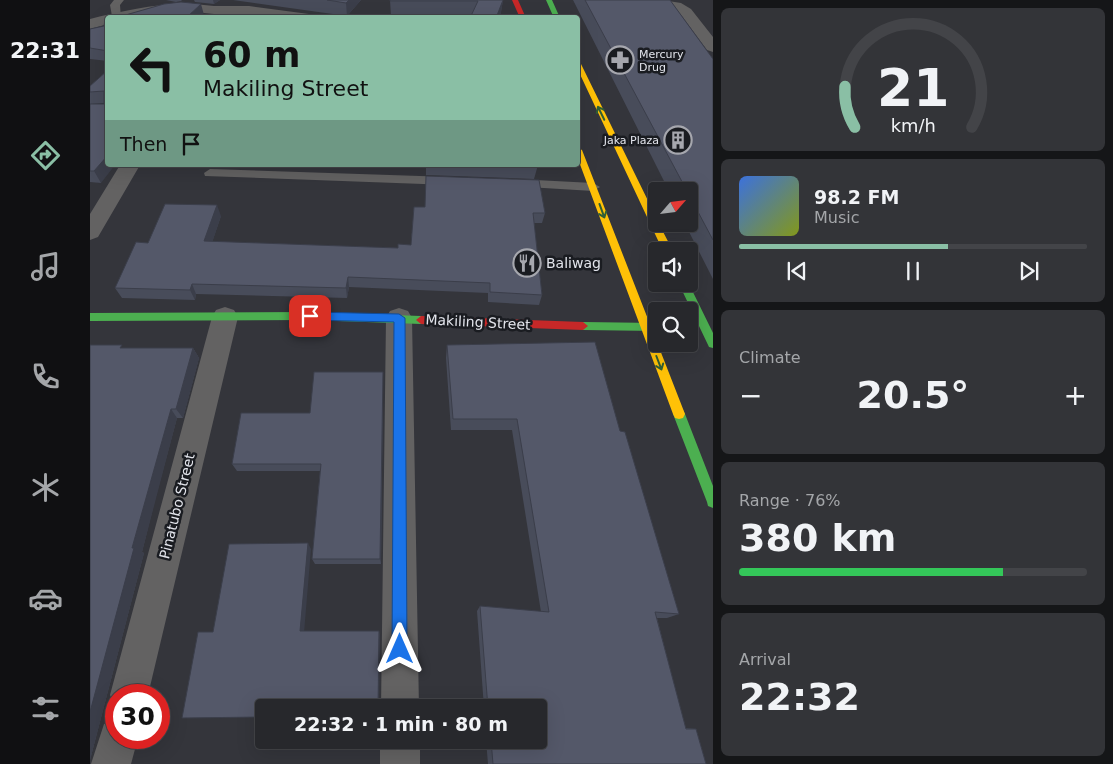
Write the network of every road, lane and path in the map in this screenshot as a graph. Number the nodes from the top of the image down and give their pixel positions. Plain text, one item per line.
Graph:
1 (119, 0) edge
2 (515, 0) edge
3 (549, 0) edge
4 (626, 0) edge
5 (184, 8) edge
6 (113, 15) edge
7 (134, 15) edge
8 (287, 15) edge
9 (521, 15) edge
10 (556, 15) edge
11 (105, 20) edge
12 (90, 24) edge
13 (105, 31) edge
14 (90, 35) edge
15 (710, 39) edge
16 (580, 68) edge
17 (580, 155) edge
18 (129, 167) edge
19 (420, 167) edge
20 (210, 173) dead end
21 (504, 183) edge
22 (593, 187) junction
23 (90, 232) edge
24 (664, 242) edge
25 (687, 292) edge
26 (90, 317) edge
27 (225, 317) junction
28 (399, 318) junction
29 (648, 320) edge
30 (648, 327) edge
31 (702, 333) edge
32 (660, 352) edge
33 (713, 502) edge
34 (132, 684) edge
35 (400, 699) edge
36 (115, 749) edge
37 (400, 749) edge
38 (111, 764) edge
39 (400, 764) edge

1 - 6 lane
2 - 9 main road
3 - 10 main road
4 - 15 street
5 - 7 street
5 - 8 street
11 - 12 street
13 - 14 street
24 -> 16 main road
17 - 22 main road
18 - 23 street
19 - 20 lane
21 - 22 lane
22 -> 29 main road
25 - 31 main road
26 - 27 main road, Makiling Street
27 - 28 main road, Makiling Street
27 - 34 street, Pinatubo Street
28 - 30 main road, Makiling Street
28 - 35 street
32 -> 33 main road
36 - 38 street
37 - 39 street

